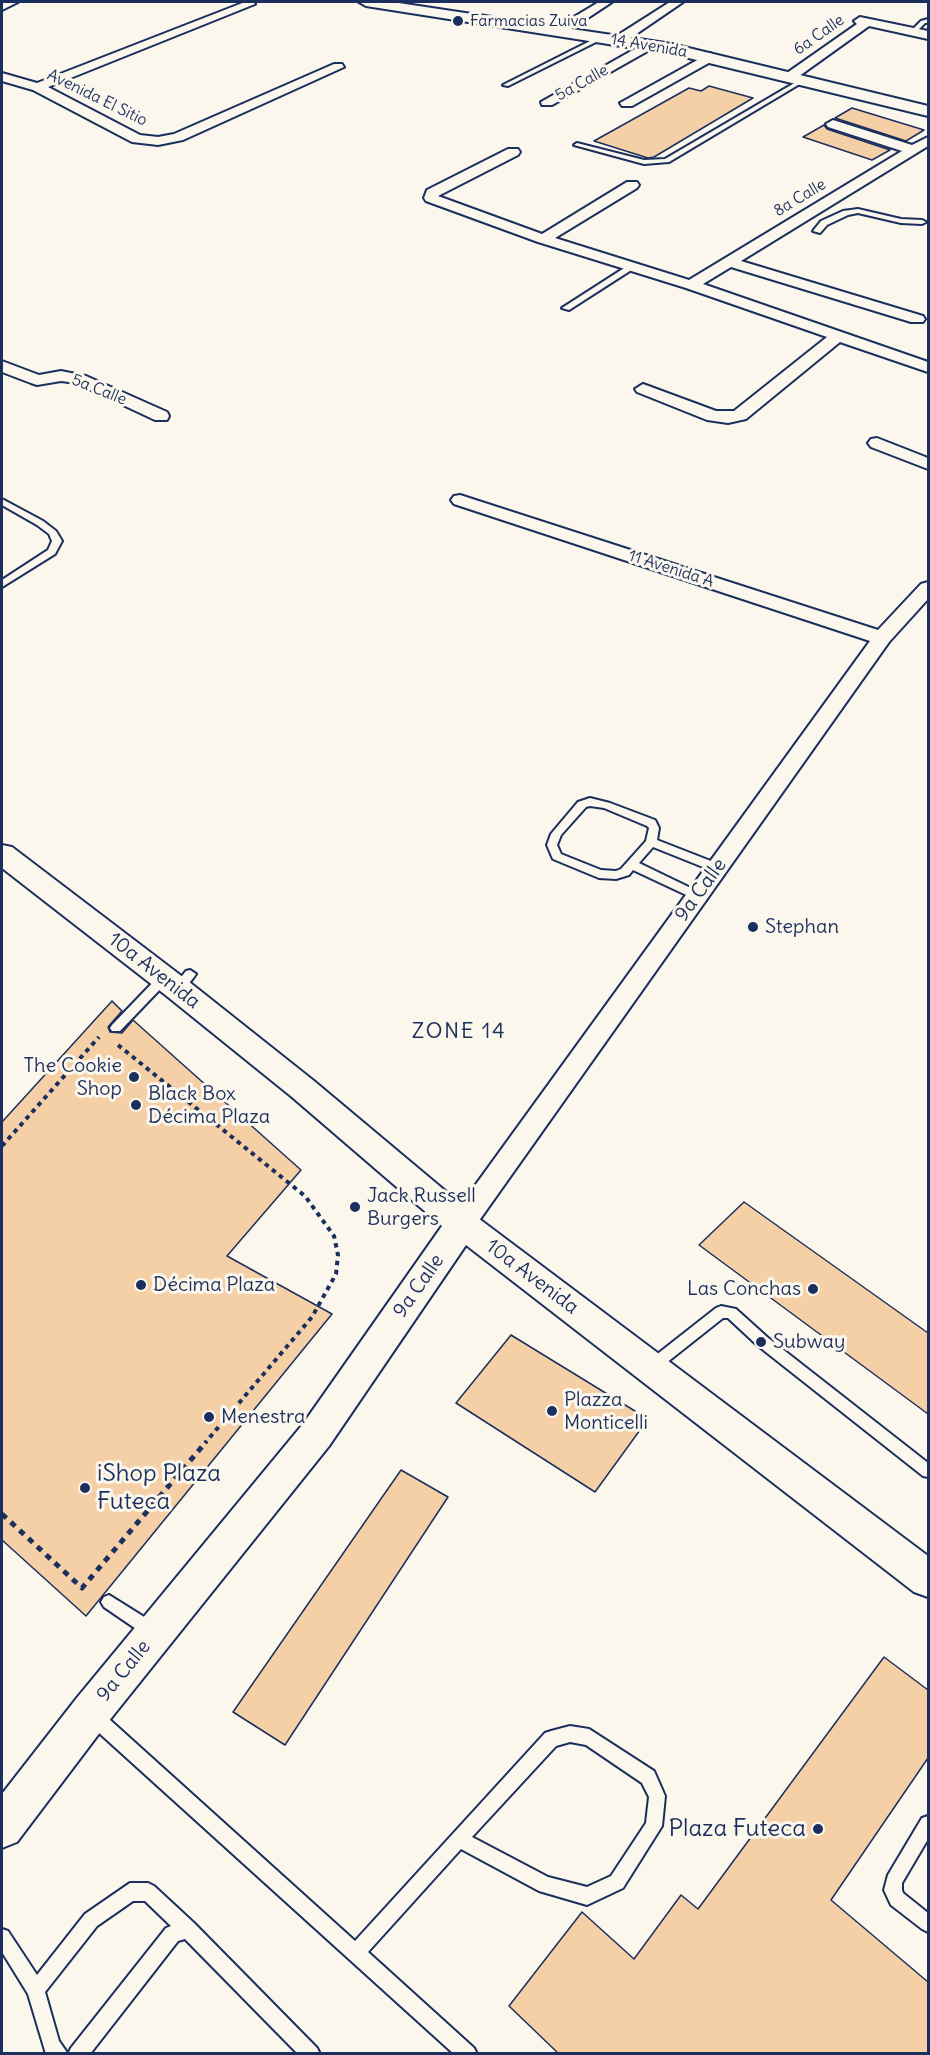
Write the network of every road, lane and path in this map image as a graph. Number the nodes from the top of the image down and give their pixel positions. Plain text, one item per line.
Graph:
1 (12, 2) edge
2 (366, 2) edge
3 (606, 2) edge
4 (677, 2) edge
5 (249, 4) dead end
6 (2, 6) edge
7 (928, 21) edge
8 (558, 32) junction
9 (913, 32) junction
10 (928, 35) edge
11 (600, 38) junction
12 (619, 40) junction
13 (649, 45) junction
14 (710, 57) junction
15 (338, 67) dead end
16 (2, 77) edge
17 (798, 77) junction
18 (506, 85) dead end
19 (38, 87) junction
20 (547, 102) dead end
21 (627, 103) dead end
22 (928, 111) edge
23 (833, 124) dead end
24 (928, 141) edge
25 (577, 145) dead end
26 (914, 150) junction
27 (513, 152) dead end
28 (632, 185) dead end
29 (928, 214) edge
30 (925, 223) edge
31 (817, 231) dead end
32 (543, 239) junction
33 (730, 262) junction
34 (632, 267) junction
35 (691, 285) junction
36 (566, 308) dead end
37 (917, 319) dead end
38 (838, 336) junction
39 (2, 366) edge
40 (928, 367) edge
41 (643, 389) dead end
42 (160, 416) dead end
43 (877, 443) dead end
44 (928, 464) edge
45 (460, 501) dead end
46 (2, 502) edge
47 (2, 584) edge
48 (928, 588) edge
49 (882, 638) junction
50 (651, 842) junction
51 (2, 854) edge
52 (633, 865) junction
53 (717, 868) junction
54 (697, 896) junction
55 (177, 980) junction
56 (103, 1033) dead end
57 (114, 1034) joint
58 (2, 1146) edge
59 (462, 1224) junction
60 (650, 1367) junction
61 (928, 1471) edge
62 (2, 1514) edge
63 (928, 1576) edge
64 (109, 1602) dead end
65 (155, 1633) junction
66 (90, 1713) junction
67 (928, 1824) edge
68 (2, 1827) edge
69 (459, 1839) junction
70 (928, 1923) edge
71 (188, 1929) junction
72 (2, 1937) edge
73 (356, 1953) junction
74 (36, 1990) junction
75 (468, 2053) edge
76 (59, 2054) edge
77 (76, 2054) edge
78 (311, 2054) edge

1 - 6 street
2 - 8 street, 14 Avenida
3 - 8 street
4 - 12 street
5 - 19 street
7 - 9 lane
8 - 11 street, 14 Avenida
9 - 10 street
9 - 17 street, 6a Calle
11 - 12 street, 14 Avenida
11 - 18 lane
12 - 13 street, 14 Avenida
13 - 14 street, 14 Avenida
13 - 20 street, 5a Calle
14 - 17 street, 14 Avenida
14 - 21 street
15 - 19 street, Avenida El Sitio
16 - 19 street, Avenida El Sitio
17 - 22 street, 14 Avenida
17 - 25 lane
23 - 26 street
24 - 26 street, 8a Calle
26 - 33 street, 8a Calle
27 - 32 street
28 - 32 street
29 - 30 lane
30 - 31 lane
32 - 34 street
33 - 35 street, 8a Calle
33 - 37 street
34 - 35 street
34 - 36 lane
35 - 38 street
38 - 40 street
38 - 41 street
39 - 42 street, 5a Calle
43 - 44 street
45 - 49 street, 11 Avenida A
46 - 47 lane
48 - 49 street, 9a Calle
49 - 53 street, 9a Calle
50 - 52 lane
50 - 52 lane
50 - 53 lane
51 - 55 street, 10a Avenida
52 - 54 lane
53 - 54 street, 9a Calle
54 - 59 street, 9a Calle
55 - 57 lane
55 - 59 street, 10a Avenida
56 - 58 path
57 - 62 path
59 - 60 street, 10a Avenida
59 - 65 street, 9a Calle
60 - 61 lane
60 - 63 street, 10a Avenida
64 - 65 lane
65 - 66 street, 9a Calle
66 - 68 street, 9a Calle
66 - 73 lane
67 - 70 lane
69 - 69 lane
69 - 73 lane
71 - 74 lane
71 - 77 lane
71 - 78 lane
72 - 74 lane
73 - 75 lane
74 - 76 lane

